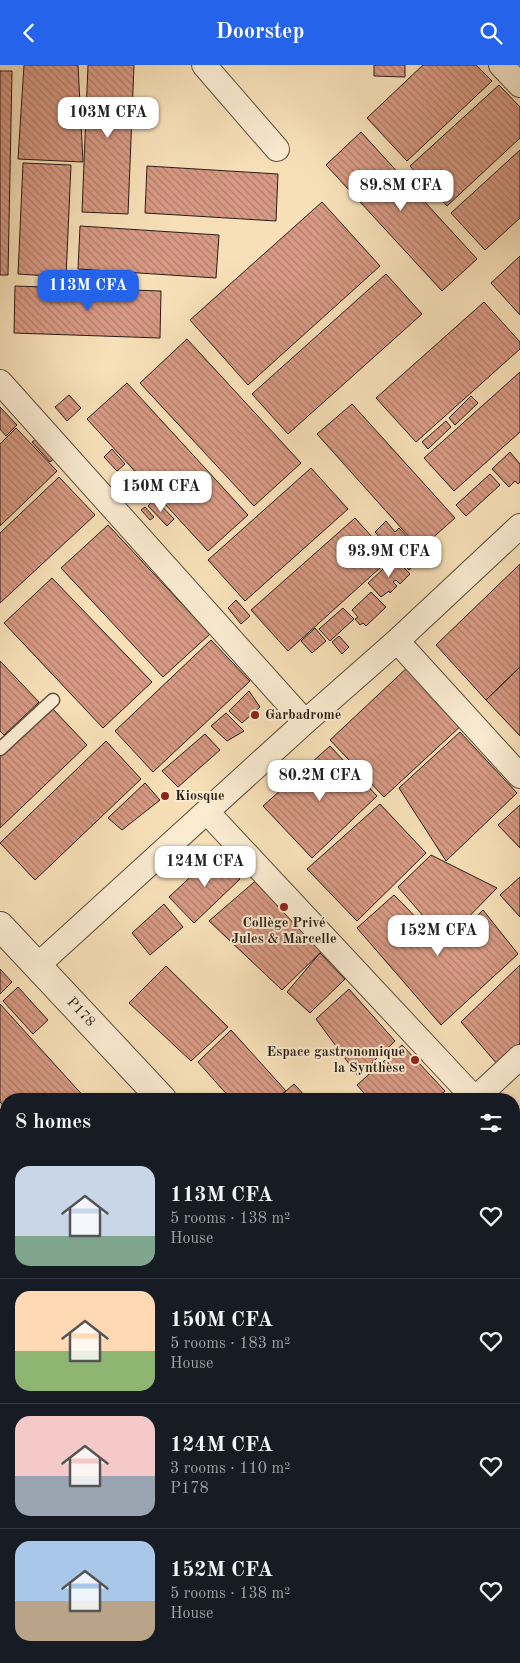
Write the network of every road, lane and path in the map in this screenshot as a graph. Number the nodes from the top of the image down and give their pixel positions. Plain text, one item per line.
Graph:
1 (204, 65) edge
2 (501, 65) edge
3 (520, 85) edge
4 (277, 149) dead end
5 (0, 381) edge
6 (520, 526) edge
7 (397, 641) junction
8 (53, 700) dead end
9 (306, 721) junction
10 (0, 749) edge
11 (520, 776) edge
12 (207, 812) junction
13 (0, 926) edge
14 (38, 965) junction
15 (520, 1057) edge
16 (156, 1093) edge
17 (469, 1093) edge
18 (481, 1093) edge

1 - 4 street
2 - 3 street
5 - 9 street
6 - 7 street
7 - 9 street
7 - 11 street
8 - 10 lane
9 - 12 street
12 - 14 street
12 - 17 street
13 - 14 street, P178
14 - 16 street, P178
15 - 18 street

